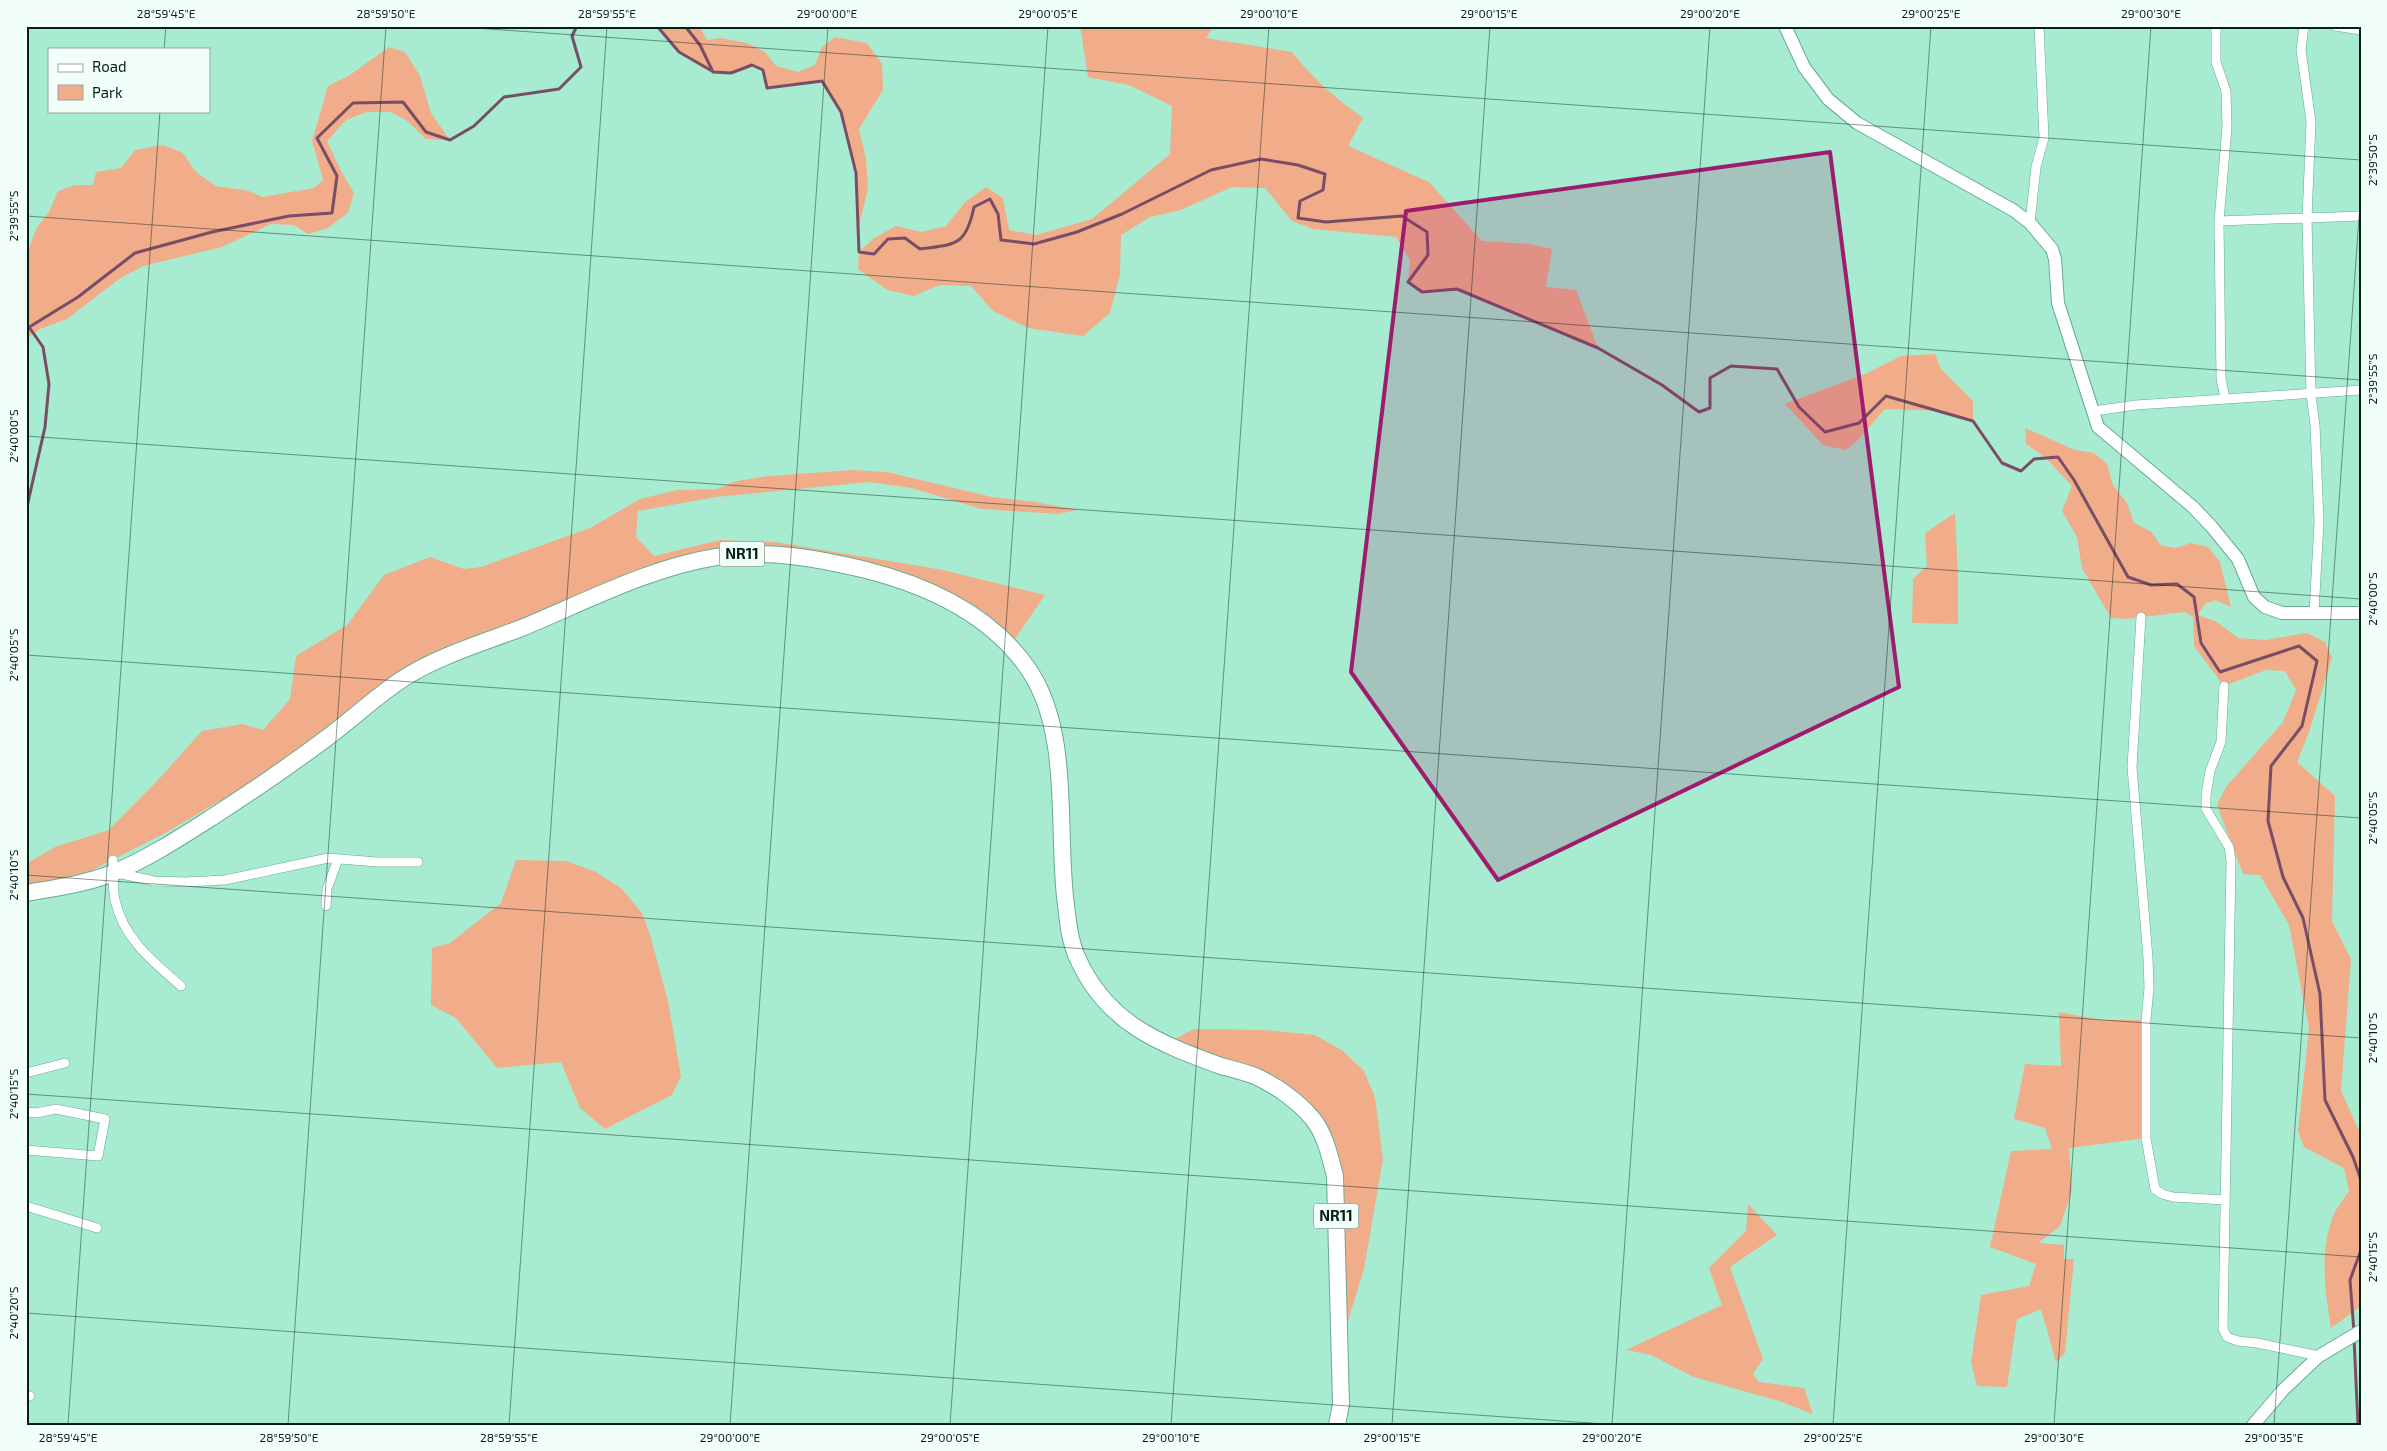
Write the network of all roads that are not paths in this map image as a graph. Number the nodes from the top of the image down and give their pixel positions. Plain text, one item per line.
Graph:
1 (1785, 26) edge
2 (2039, 26) edge
3 (2216, 26) edge
4 (2304, 26) edge
5 (2336, 26) edge
6 (2361, 30) edge
7 (2361, 216) edge
8 (2307, 218) junction
9 (2219, 221) junction
10 (2030, 223) junction
11 (2361, 390) edge
12 (2311, 395) junction
13 (2225, 399) junction
14 (2094, 411) junction
15 (2314, 613) junction
16 (2361, 614) edge
17 (2141, 617) dead end
18 (2224, 686) dead end
19 (338, 859) junction
20 (418, 862) dead end
21 (114, 866) junction
22 (26, 893) edge
23 (326, 906) dead end
24 (181, 986) dead end
25 (65, 1064) dead end
26 (26, 1073) edge
27 (26, 1112) edge
28 (26, 1150) edge
29 (2225, 1200) junction
30 (26, 1206) edge
31 (97, 1228) dead end
32 (2360, 1331) edge
33 (2319, 1356) junction
34 (1337, 1425) edge
35 (2253, 1425) edge

1 - 10 street
2 - 10 street
3 - 9 street
4 - 8 street
5 - 6 street
7 - 8 street
8 - 9 street
8 - 12 street
9 - 13 street
10 - 14 street
11 - 12 street
12 - 13 street
12 - 15 street
13 - 14 street
14 - 15 street
15 - 16 street
17 - 29 street
18 - 29 street
19 - 20 street
19 - 21 street
19 - 23 street
21 - 22 highway, NR11
21 - 24 street
21 - 34 highway, NR11
25 - 26 street
27 - 28 street
29 - 33 street
30 - 31 street
32 - 33 street
33 - 35 street

